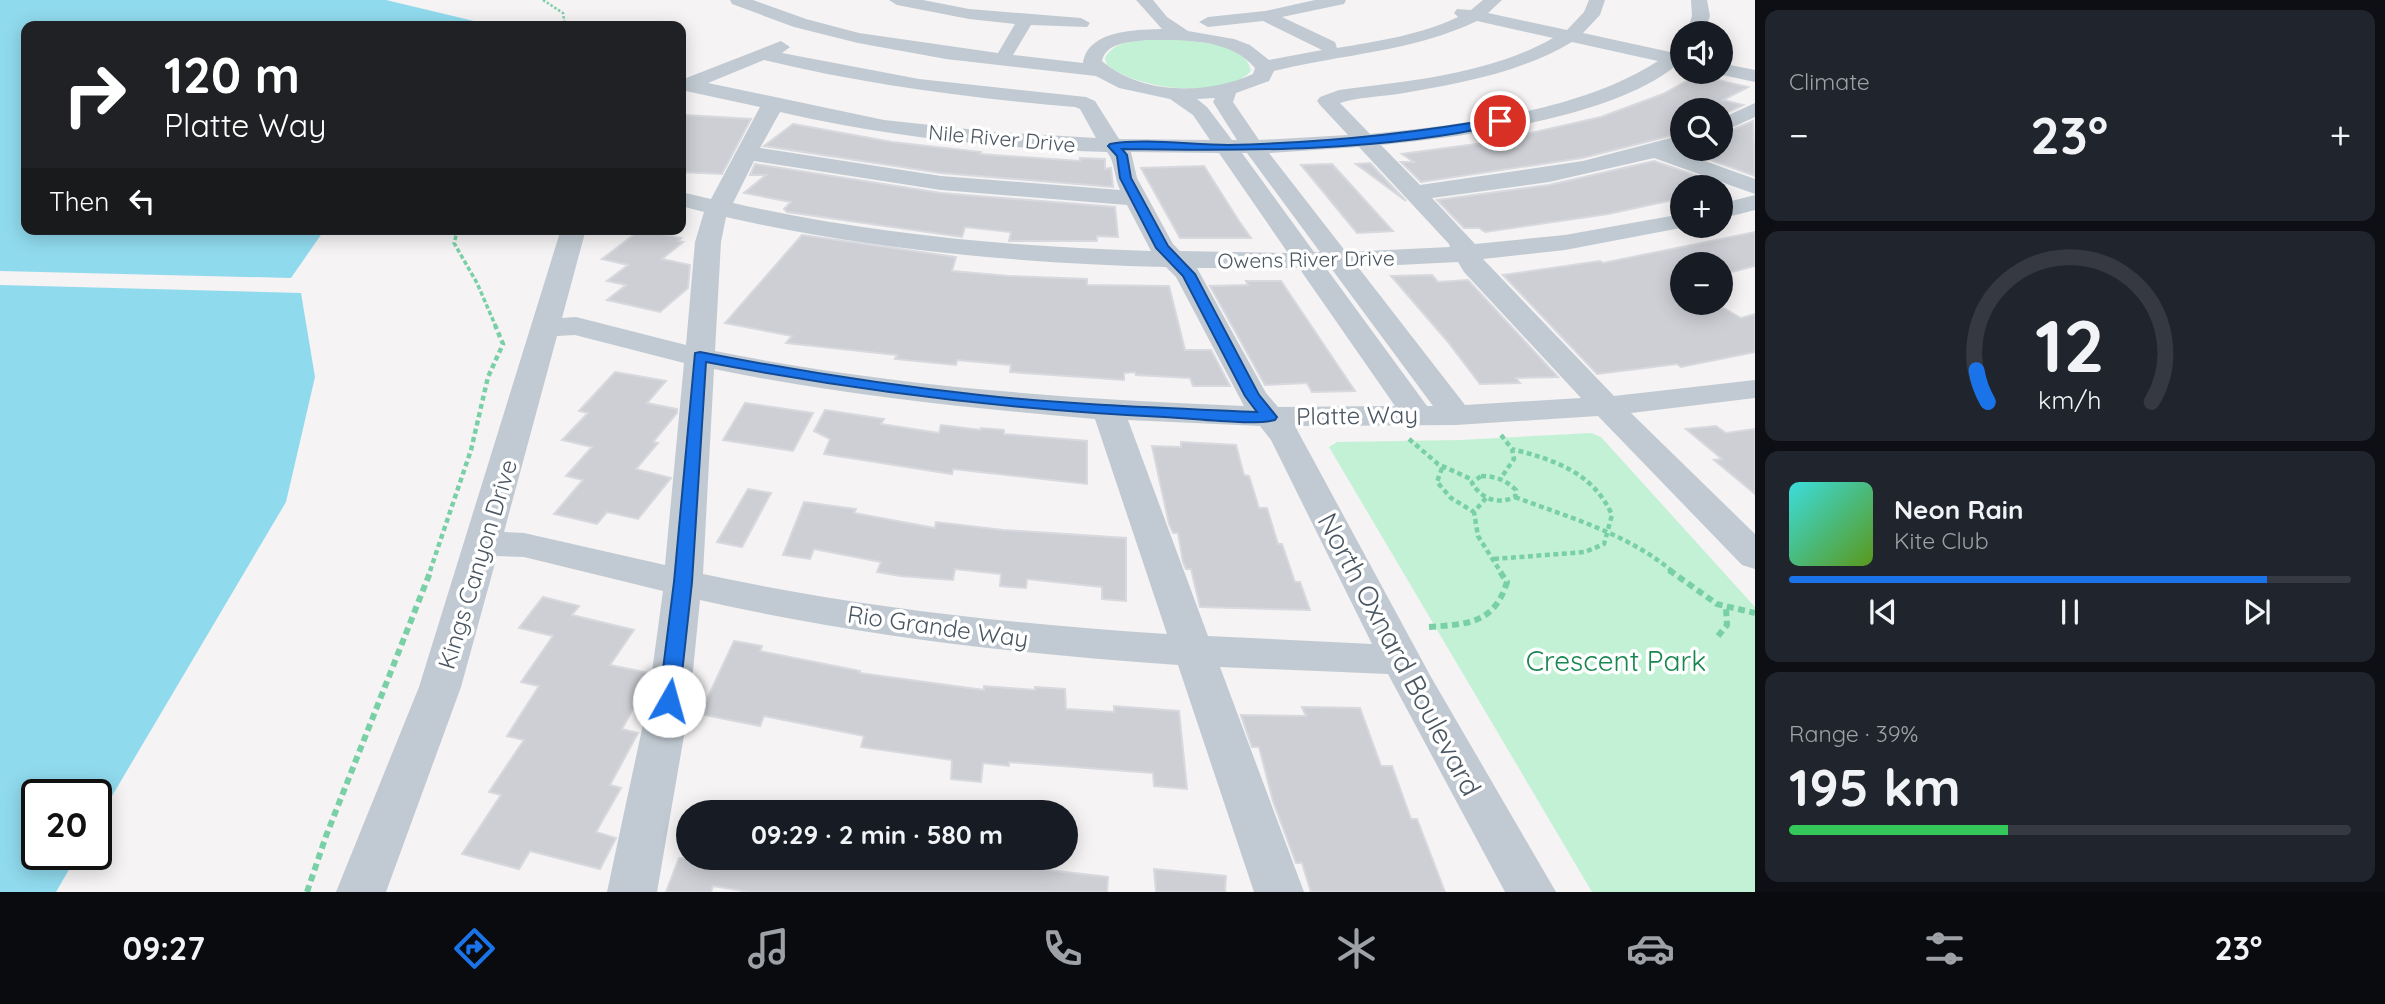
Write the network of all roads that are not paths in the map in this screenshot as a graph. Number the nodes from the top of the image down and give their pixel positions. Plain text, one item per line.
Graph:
1 (738, 0) edge
2 (765, 0) edge
3 (897, 0) edge
4 (1144, 0) edge
5 (1338, 0) edge
6 (1494, 0) edge
7 (1597, 0) edge
8 (1699, 0) edge
9 (1472, 8) edge
10 (1265, 16) junction
11 (1026, 20) junction
12 (1699, 21) edge
13 (1209, 22) dead end
14 (1081, 23) dead end
15 (832, 27) junction
16 (1182, 36) junction
17 (1569, 36) junction
18 (1329, 46) junction
19 (1244, 50) junction
20 (1006, 52) junction
21 (762, 54) junction
22 (1670, 55) edge
23 (1095, 62) junction
24 (1670, 62) edge
25 (1265, 67) junction
26 (1733, 71) edge
27 (1755, 76) edge
28 (686, 85) edge
29 (686, 86) edge
30 (1227, 91) junction
31 (1174, 92) junction
32 (776, 104) junction
33 (1755, 109) edge
34 (1733, 120) edge
35 (1364, 140) junction
36 (1113, 146) junction
37 (1670, 146) edge
38 (1254, 147) junction
39 (1227, 148) junction
40 (1657, 150) junction
41 (748, 153) junction
42 (1755, 187) edge
43 (1413, 192) junction
44 (1136, 198) junction
45 (686, 200) edge
46 (1755, 202) edge
47 (721, 208) junction
48 (1733, 208) edge
49 (1670, 223) edge
50 (571, 235) edge
51 (1467, 254) junction
52 (1174, 260) junction
53 (1341, 261) junction
54 (1308, 262) junction
55 (545, 328) junction
56 (700, 356) junction
57 (1753, 391) edge
58 (1606, 406) junction
59 (1108, 410) junction
60 (1456, 415) junction
61 (1269, 417) junction
62 (1413, 426) junction
63 (484, 543) junction
64 (1755, 556) edge
65 (683, 582) junction
66 (1193, 652) junction
67 (1400, 659) junction
68 (361, 892) edge
69 (632, 892) edge
70 (1279, 892) edge
71 (1531, 892) edge

1 - 15 street
2 - 15 street
3 - 11 street
4 - 16 street
5 - 10 street
6 - 9 street
7 - 17 street
8 - 12 street
9 - 17 street
9 - 18 street
9 - 25 street
10 - 13 street
10 - 18 street
11 - 14 street
11 - 20 street
15 - 20 street
15 - 21 street
15 - 23 street
16 - 19 street
16 - 23 street
17 - 22 street
17 - 35 street
18 - 19 street
19 - 25 street
20 - 23 street
21 - 28 street
21 - 36 street, North Oxnard Boulevard
23 - 31 street
24 - 35 street, Nile River Drive
25 - 30 street
26 - 27 street
29 - 32 street, Nile River Drive
30 - 31 street
30 - 38 street
31 - 39 street
32 - 36 street, Nile River Drive
32 - 41 street
33 - 34 street
35 - 38 street, Nile River Drive
35 - 43 street
36 - 39 street, Nile River Drive
36 - 44 street, North Oxnard Boulevard
37 - 40 street
38 - 39 street, Nile River Drive
38 - 53 street
39 - 54 street
40 - 42 street
40 - 43 street
41 - 44 street
41 - 47 street
43 - 51 street
44 - 52 street, North Oxnard Boulevard
45 - 47 street, Owens River Drive
46 - 48 street
47 - 52 street, Owens River Drive
47 - 56 street
49 - 51 street, Owens River Drive
50 - 55 street, Kings Canyon Drive
51 - 53 street, Owens River Drive
51 - 58 street
52 - 54 street, Owens River Drive
52 - 61 street, North Oxnard Boulevard
53 - 54 street, Owens River Drive
53 - 60 street
54 - 62 street
55 - 56 street, Platte Way
55 - 63 street, Kings Canyon Drive
56 - 59 street, Platte Way
56 - 65 street
57 - 58 street, Platte Way
58 - 60 street, Platte Way
58 - 64 street
59 - 61 street, Platte Way
59 - 66 street
60 - 62 street, Platte Way
61 - 62 street, Platte Way
61 - 67 street, North Oxnard Boulevard
63 - 65 street, Rio Grande Way
63 - 68 street, Kings Canyon Drive
65 - 66 street, Rio Grande Way
65 - 69 street
66 - 67 street, Rio Grande Way
66 - 70 street
67 - 71 street, North Oxnard Boulevard

